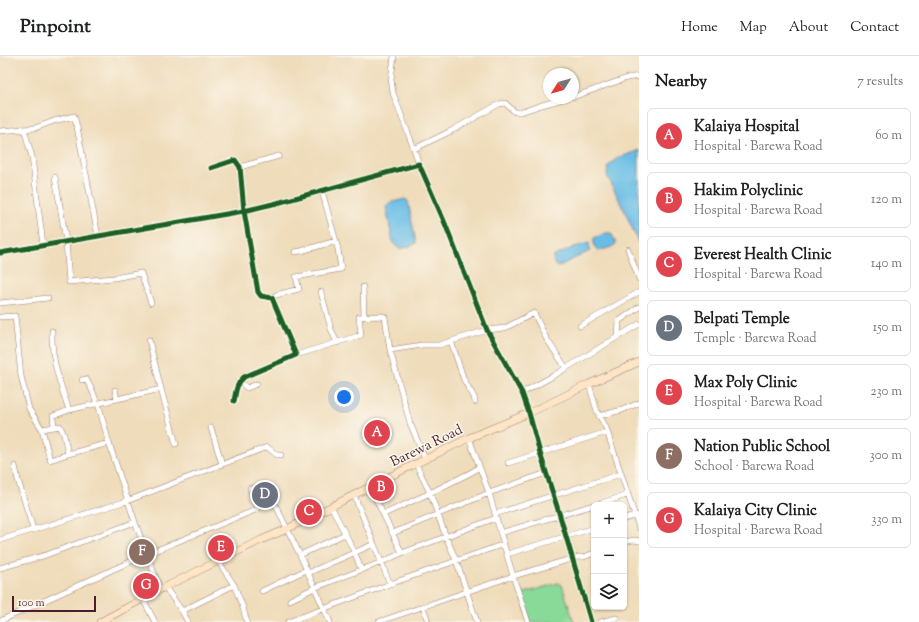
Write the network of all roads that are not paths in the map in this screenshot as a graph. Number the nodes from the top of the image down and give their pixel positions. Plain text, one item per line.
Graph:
1 (394, 56) edge
2 (639, 76) edge
3 (579, 94) edge
4 (546, 104) edge
5 (22, 129) junction
6 (0, 131) edge
7 (414, 149) junction
8 (279, 156) dead end
9 (419, 164) junction
10 (240, 167) junction
11 (211, 168) dead end
12 (55, 177) dead end
13 (322, 191) junction
14 (244, 211) junction
15 (98, 236) junction
16 (66, 241) junction
17 (336, 241) junction
18 (43, 245) junction
19 (628, 249) dead end
20 (295, 252) dead end
21 (0, 253) edge
22 (639, 279) edge
23 (363, 287) dead end
24 (321, 292) dead end
25 (639, 292) edge
26 (48, 298) dead end
27 (272, 298) junction
28 (0, 303) edge
29 (151, 303) dead end
30 (639, 307) edge
31 (0, 317) edge
32 (364, 317) junction
33 (639, 324) edge
34 (580, 326) dead end
35 (486, 330) junction
36 (52, 331) dead end
37 (618, 337) junction
38 (149, 340) dead end
39 (451, 341) junction
40 (337, 343) junction
41 (390, 350) junction
42 (296, 355) junction
43 (639, 362) edge
44 (566, 368) junction
45 (82, 380) dead end
46 (239, 381) junction
47 (257, 384) dead end
48 (589, 384) junction
49 (161, 389) junction
50 (115, 390) dead end
51 (522, 393) junction
52 (117, 399) junction
53 (234, 402) dead end
54 (475, 402) dead end
55 (639, 403) edge
56 (98, 404) junction
57 (69, 410) junction
58 (529, 413) junction
59 (599, 416) junction
60 (54, 426) junction
61 (211, 428) dead end
62 (42, 429) junction
63 (607, 432) junction
64 (470, 438) junction
65 (109, 443) junction
66 (176, 444) dead end
67 (540, 453) junction
68 (68, 454) junction
69 (281, 455) dead end
70 (425, 459) junction
71 (508, 463) dead end
72 (222, 464) junction
73 (416, 464) junction
74 (16, 466) dead end
75 (479, 467) junction
76 (546, 473) junction
77 (621, 474) junction
78 (370, 487) junction
79 (250, 488) dead end
80 (430, 493) junction
81 (489, 493) junction
82 (354, 495) junction
83 (628, 495) junction
84 (554, 496) junction
85 (127, 501) junction
86 (605, 502) edge
87 (275, 504) dead end
88 (331, 506) junction
89 (591, 506) edge
90 (384, 514) junction
91 (437, 514) junction
92 (637, 515) edge
93 (496, 516) junction
94 (560, 516) junction
95 (627, 518) edge
96 (135, 522) junction
97 (639, 528) edge
98 (33, 529) junction
99 (287, 529) junction
100 (591, 529) edge
101 (500, 533) junction
102 (345, 534) junction
103 (393, 534) junction
104 (446, 537) junction
105 (566, 537) junction
106 (0, 540) edge
107 (627, 541) edge
108 (639, 541) edge
109 (374, 544) junction
110 (504, 544) junction
111 (355, 553) junction
112 (402, 553) junction
113 (147, 554) junction
114 (507, 554) junction
115 (591, 554) edge
116 (300, 555) junction
117 (573, 558) junction
118 (456, 560) junction
119 (218, 561) junction
120 (382, 562) junction
121 (0, 568) edge
122 (362, 570) junction
123 (307, 571) junction
124 (513, 576) junction
125 (390, 584) junction
126 (234, 585) junction
127 (163, 588) junction
128 (314, 588) junction
129 (262, 591) dead end
130 (467, 592) junction
131 (143, 599) junction
132 (290, 600) dead end
133 (422, 606) junction
134 (324, 608) junction
135 (182, 611) junction
136 (616, 618) dead end
137 (390, 620) edge
138 (0, 621) edge
139 (100, 622) edge
140 (156, 622) edge
141 (188, 622) edge
142 (247, 622) edge
143 (288, 622) edge
144 (330, 622) edge
145 (378, 622) edge
146 (428, 622) edge
147 (477, 622) edge
148 (528, 622) edge
149 (591, 622) edge
150 (601, 622) edge

1 - 7 street
2 - 3 street
4 - 7 street
5 - 6 street
5 - 15 street
5 - 18 street
7 - 9 street
8 - 10 street
9 - 13 street
9 - 35 street
10 - 11 street
10 - 14 street
12 - 16 street
13 - 14 street
13 - 17 street
14 - 15 street
14 - 27 street
15 - 16 street
16 - 18 street
16 - 29 street
17 - 20 street
17 - 27 street
18 - 21 street
19 - 22 street
23 - 32 street
24 - 40 street
25 - 34 street
26 - 28 street
27 - 42 street
30 - 37 street
31 - 62 street
32 - 40 street
32 - 41 street
33 - 37 street
35 - 39 street
35 - 44 street
35 - 51 street
36 - 57 street
37 - 44 street
38 - 49 street
39 - 41 street
39 - 54 street
40 - 42 street
41 - 70 street
42 - 46 street
43 - 48 main road, Barewa Road
44 - 51 street
45 - 56 street
46 - 47 street
46 - 53 street
48 - 58 main road, Barewa Road
48 - 59 street
49 - 52 street
49 - 66 street
50 - 52 street
51 - 58 street
52 - 56 street
55 - 59 street
56 - 57 street
56 - 65 street
57 - 60 street
58 - 64 main road, Barewa Road
58 - 67 street
59 - 63 street
60 - 62 street
60 - 68 street
61 - 72 street
62 - 68 street
63 - 67 street
63 - 77 street
64 - 70 main road, Barewa Road
64 - 75 street
65 - 68 street
65 - 85 street
67 - 71 street
67 - 76 street
69 - 72 street
70 - 73 main road, Barewa Road
72 - 85 street
73 - 78 main road, Barewa Road
73 - 80 street
74 - 98 street
75 - 80 street
75 - 81 street
76 - 81 street
76 - 84 street
77 - 83 street
77 - 84 street
78 - 82 main road, Barewa Road
78 - 90 street
79 - 113 street
80 - 90 street
80 - 91 street
81 - 91 street
81 - 93 street
82 - 88 main road, Barewa Road
82 - 109 street
83 - 86 street
83 - 92 street
84 - 93 street
84 - 94 street
85 - 96 street
85 - 98 street
87 - 99 street
88 - 99 main road, Barewa Road
88 - 102 street
89 - 94 street
90 - 103 street
91 - 103 street
91 - 104 street
92 - 95 street
92 - 97 street
93 - 101 street
93 - 104 street
94 - 101 street
94 - 105 street
96 - 113 street
96 - 121 street
98 - 106 street
99 - 116 street
99 - 119 main road, Barewa Road
100 - 105 street
101 - 110 street
102 - 111 street
102 - 116 street
103 - 112 street
104 - 112 street
104 - 118 street
105 - 114 street
105 - 117 street
107 - 108 street
109 - 111 street
109 - 120 street
110 - 114 street
110 - 118 street
111 - 122 street
111 - 123 street
112 - 120 street
113 - 127 street
113 - 138 street
114 - 124 street
115 - 117 street
116 - 123 street
117 - 124 street
117 - 149 street
118 - 125 street
118 - 130 street
119 - 126 street
119 - 127 main road, Barewa Road
120 - 122 street
120 - 125 street
122 - 128 street
123 - 128 street
123 - 129 street
124 - 130 street
124 - 148 street
125 - 134 street
126 - 135 street
126 - 142 street
127 - 131 main road, Barewa Road
127 - 135 street
128 - 132 street
128 - 134 street
130 - 133 street
130 - 147 street
131 - 139 main road, Barewa Road
131 - 140 street
133 - 137 street
133 - 146 street
134 - 143 street
134 - 144 street
135 - 141 street
136 - 150 street
137 - 145 street

